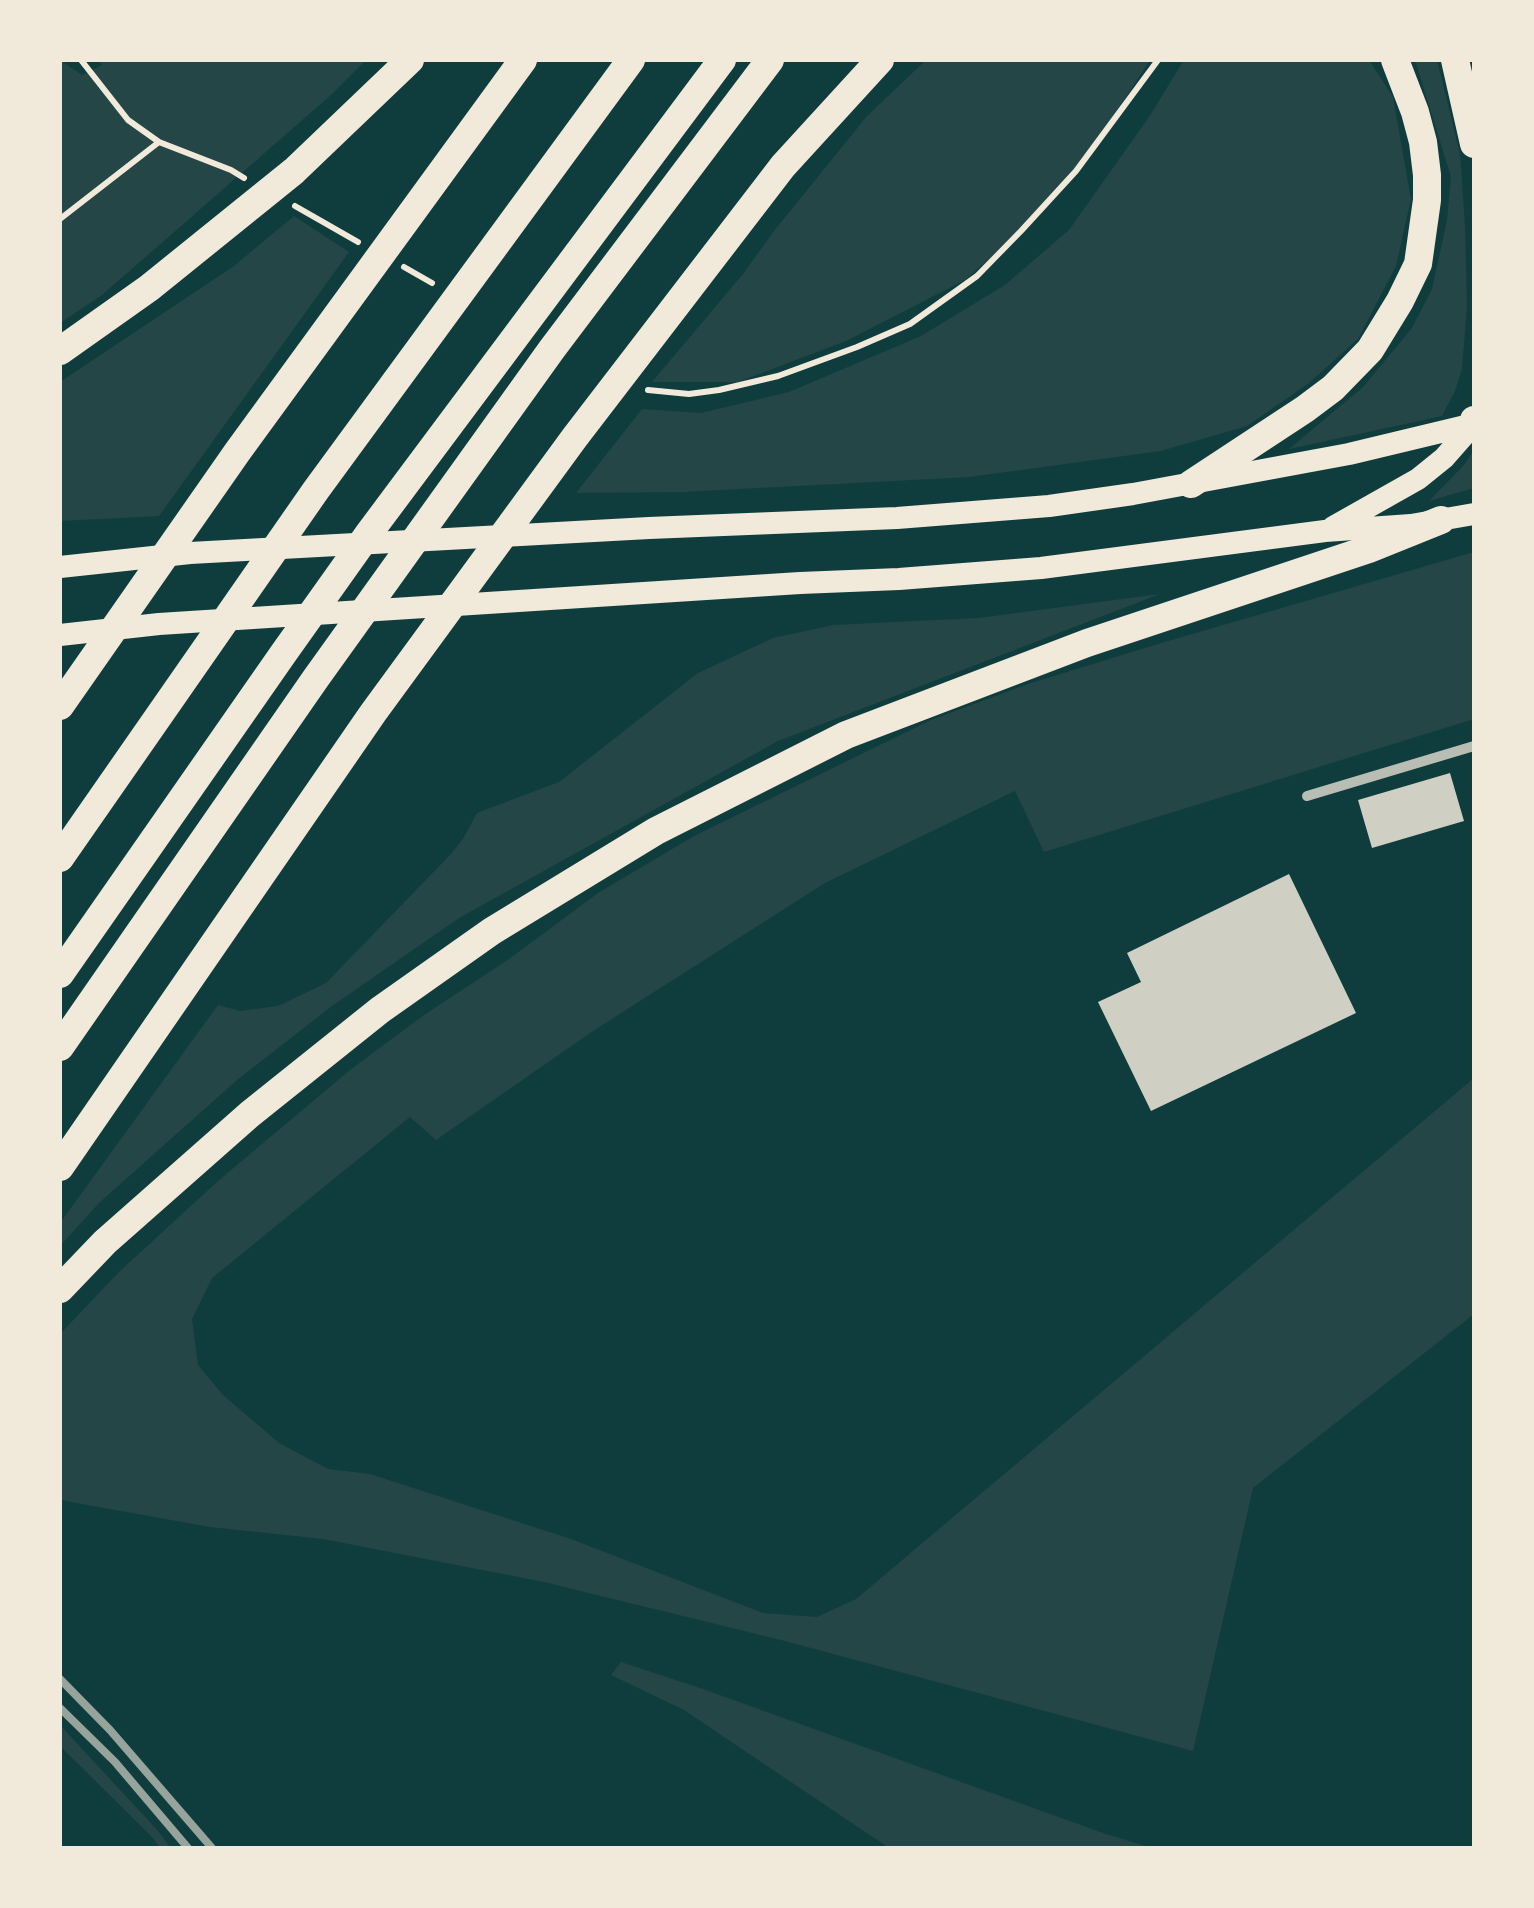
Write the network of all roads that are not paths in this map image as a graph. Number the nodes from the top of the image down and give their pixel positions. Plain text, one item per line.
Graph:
1 (410, 60) edge
2 (523, 60) edge
3 (631, 60) edge
4 (722, 60) edge
5 (770, 60) edge
6 (880, 60) edge
7 (1395, 60) edge
8 (1455, 60) edge
9 (1468, 60) edge
10 (1474, 69) edge
11 (1474, 144) edge
12 (60, 351) edge
13 (1474, 423) edge
14 (1191, 484) junction
15 (1474, 514) edge
16 (1441, 520) junction
17 (1326, 531) junction
18 (60, 567) edge
19 (60, 635) edge
20 (60, 706) edge
21 (1474, 746) edge
22 (1307, 796) dead end
23 (60, 858) edge
24 (60, 974) edge
25 (60, 1047) edge
26 (60, 1167) edge
27 (60, 1289) edge

1 - 12 highway
2 - 20 highway
3 - 23 highway
4 - 24 highway
5 - 25 highway
6 - 26 highway
7 - 14 highway
8 - 11 highway
9 - 10 highway
13 - 14 main road
13 - 17 main road
14 - 18 main road
15 - 16 main road
16 - 17 main road
16 - 27 highway
17 - 19 main road
21 - 22 street

